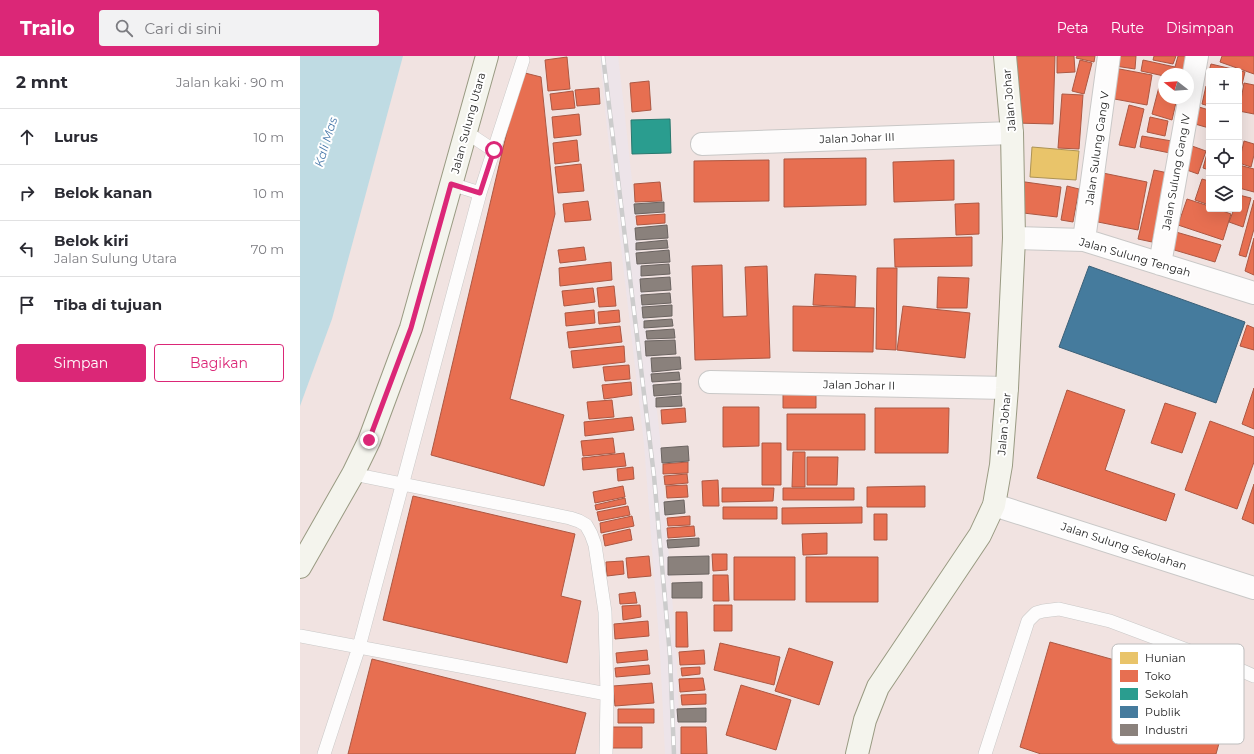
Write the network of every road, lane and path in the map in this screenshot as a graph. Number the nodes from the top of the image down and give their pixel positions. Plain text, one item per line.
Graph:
1 (486, 56) edge
2 (1005, 56) edge
3 (1109, 56) edge
4 (1197, 56) edge
5 (523, 60) dead end
6 (466, 132) junction
7 (1012, 133) junction
8 (702, 144) dead end
9 (494, 150) junction
10 (451, 184) junction
11 (480, 193) junction
12 (1014, 238) junction
13 (1084, 240) junction
14 (1160, 264) junction
15 (1254, 293) edge
16 (710, 382) dead end
17 (1007, 388) junction
18 (353, 474) junction
19 (403, 484) junction
20 (994, 505) junction
21 (300, 567) edge
22 (1254, 588) edge
23 (300, 636) edge
24 (1171, 644) edge
25 (359, 647) junction
26 (1244, 672) edge
27 (1254, 676) edge
28 (607, 694) junction
29 (324, 754) edge
30 (606, 754) edge
31 (857, 754) edge
32 (985, 754) edge

1 - 6 street, Jalan Sulung Utara
2 - 7 street, Jalan Johar
3 - 13 street, Jalan Sulung Gang V
4 - 14 street, Jalan Sulung Gang IV
5 - 9 lane
6 - 9 lane
6 - 10 street, Jalan Sulung Utara
7 - 8 street, Jalan Johar III
7 - 12 street, Jalan Johar
9 - 11 lane
10 - 11 lane
10 - 18 street, Jalan Sulung Utara
11 - 19 lane
12 - 13 street, Jalan Sulung Tengah
12 - 17 street, Jalan Johar
13 - 14 street, Jalan Sulung Tengah
14 - 15 street, Jalan Sulung Tengah
16 - 17 street, Jalan Johar II
17 - 20 street, Jalan Johar
18 - 19 lane
18 - 21 street, Jalan Sulung Utara
19 - 25 lane
19 - 28 lane
20 - 22 street, Jalan Sulung Sekolahan
20 - 31 street, Jalan Johar
23 - 25 lane
24 - 32 lane
25 - 28 lane
25 - 29 lane
26 - 27 lane
28 - 30 lane

